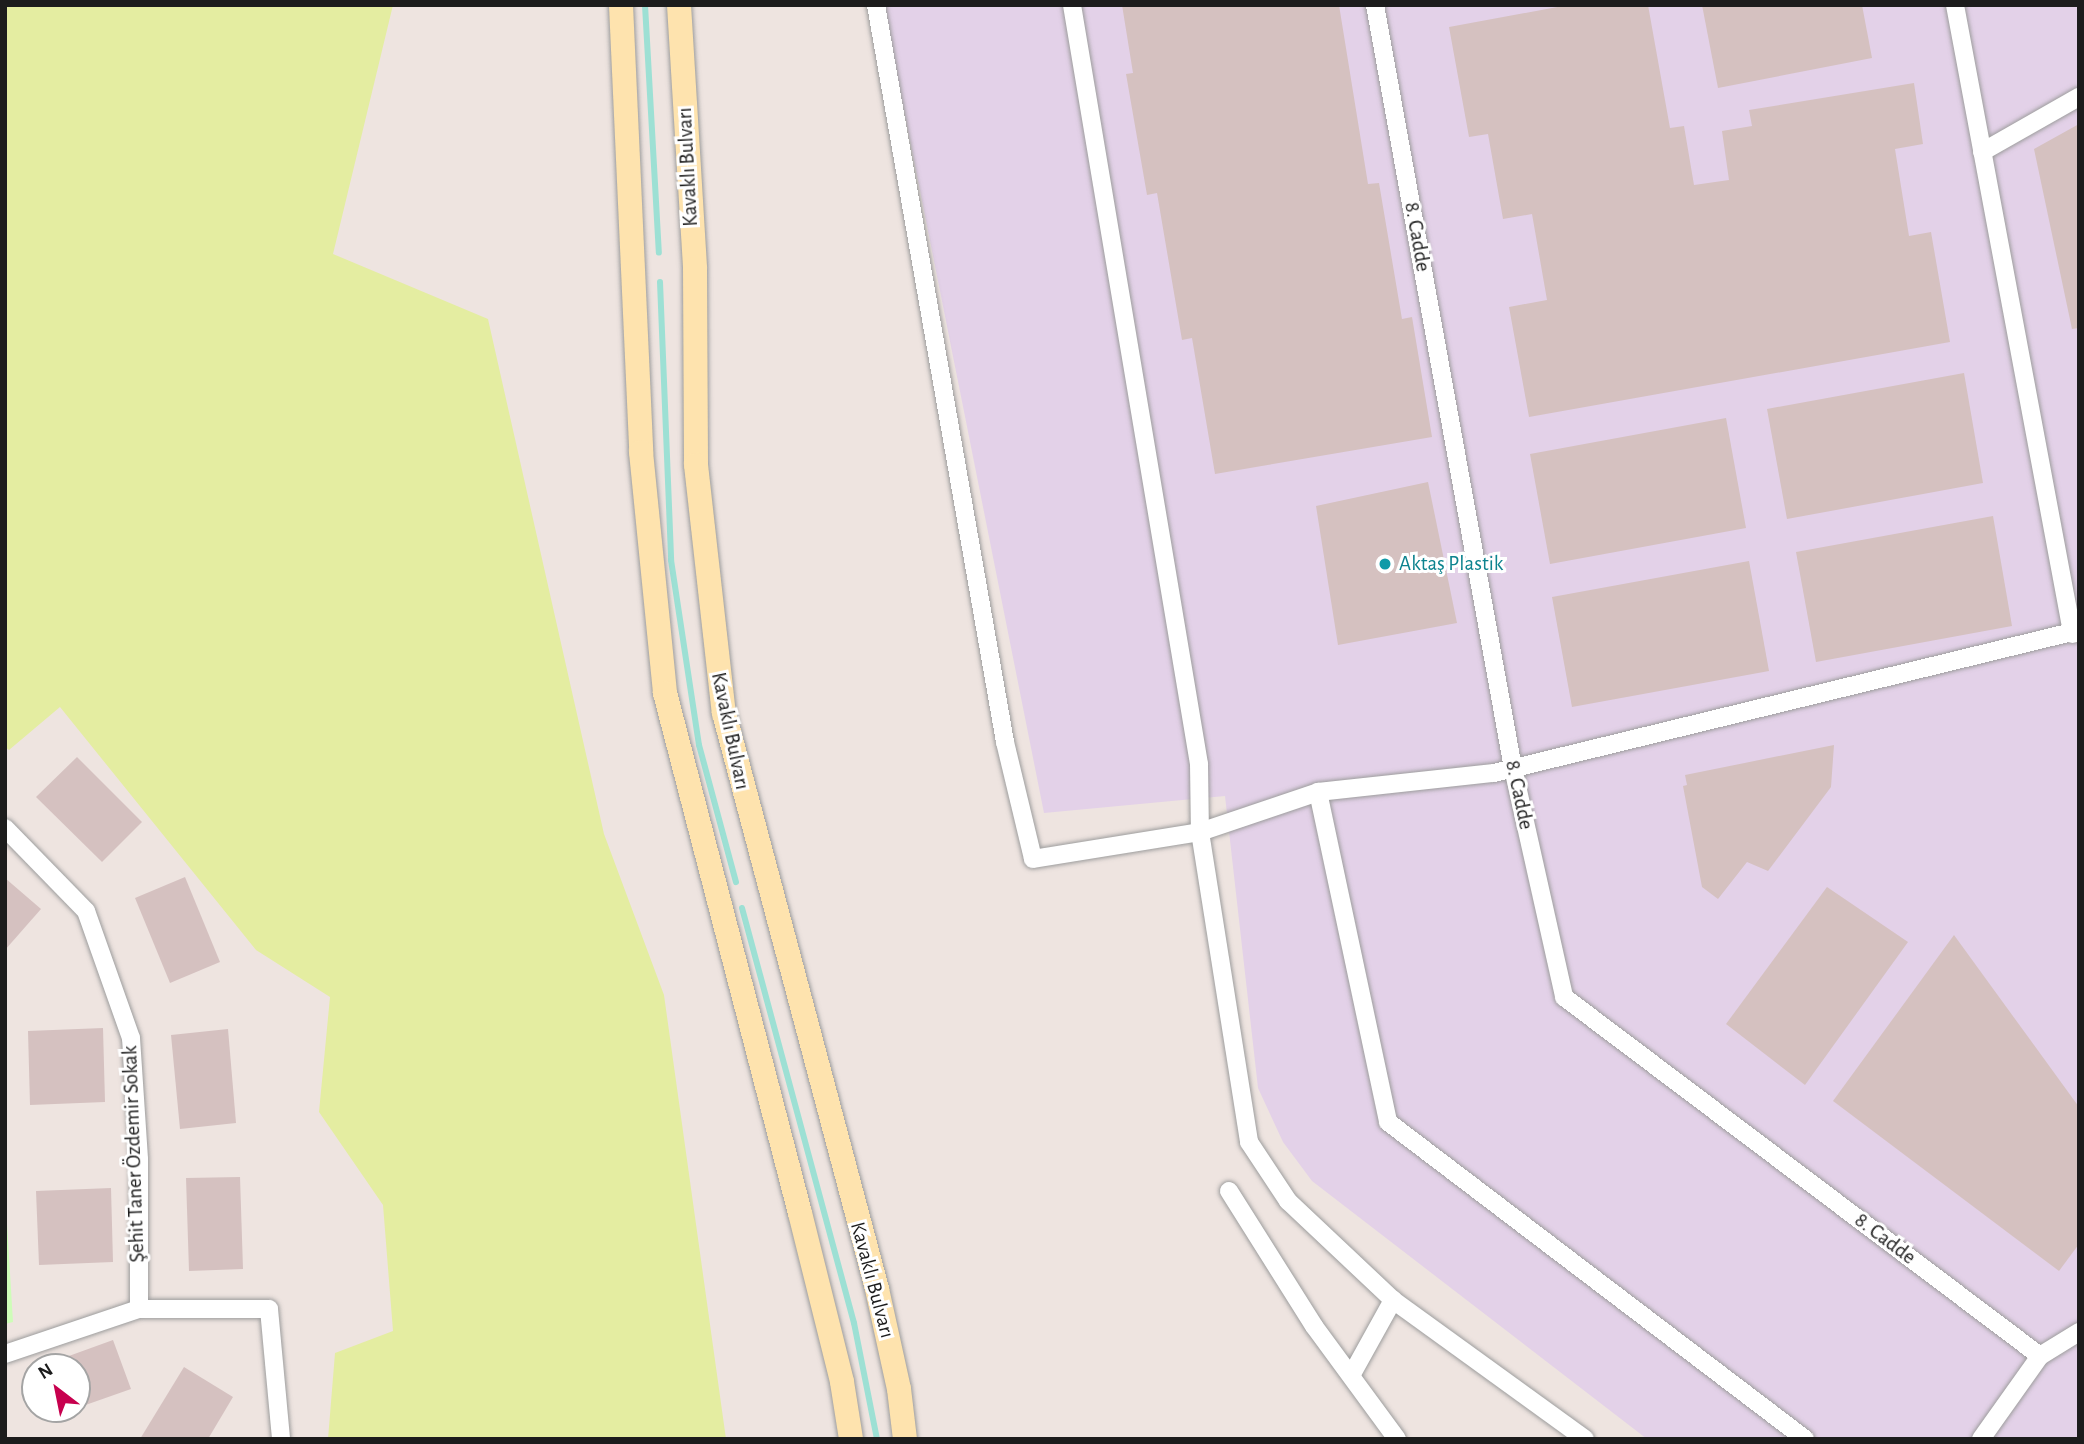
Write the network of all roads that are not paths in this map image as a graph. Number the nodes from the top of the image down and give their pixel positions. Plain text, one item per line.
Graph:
1 (621, 5) edge
2 (679, 5) edge
3 (876, 5) edge
4 (1073, 5) edge
5 (1375, 5) edge
6 (1955, 5) edge
7 (2079, 97) edge
8 (1982, 152) junction
9 (2076, 631) edge
10 (1513, 768) junction
11 (1318, 792) junction
12 (5, 828) edge
13 (1200, 832) junction
14 (1229, 1191) dead end
15 (1393, 1300) junction
16 (139, 1309) junction
17 (2079, 1332) edge
18 (5, 1354) edge
19 (2040, 1356) junction
20 (1352, 1374) junction
21 (281, 1439) edge
22 (851, 1439) edge
23 (905, 1439) edge
24 (1397, 1439) edge
25 (1585, 1439) edge
26 (1805, 1439) edge
27 (1981, 1439) edge

1 - 22 main road
2 - 23 main road, Kavaklı Bulvarı
3 - 13 street
4 - 13 street
5 - 10 street, 8. Cadde
6 - 8 street
7 - 8 street
8 - 9 street
9 - 10 street
10 - 11 street
10 - 19 street, 8. Cadde
11 - 13 street
11 - 26 street
12 - 16 street, Şehit Taner Özdemir Sokak
13 - 15 street
14 - 20 street
15 - 20 street
15 - 25 street
16 - 18 street
16 - 21 street
17 - 19 street
19 - 27 street
20 - 24 street

